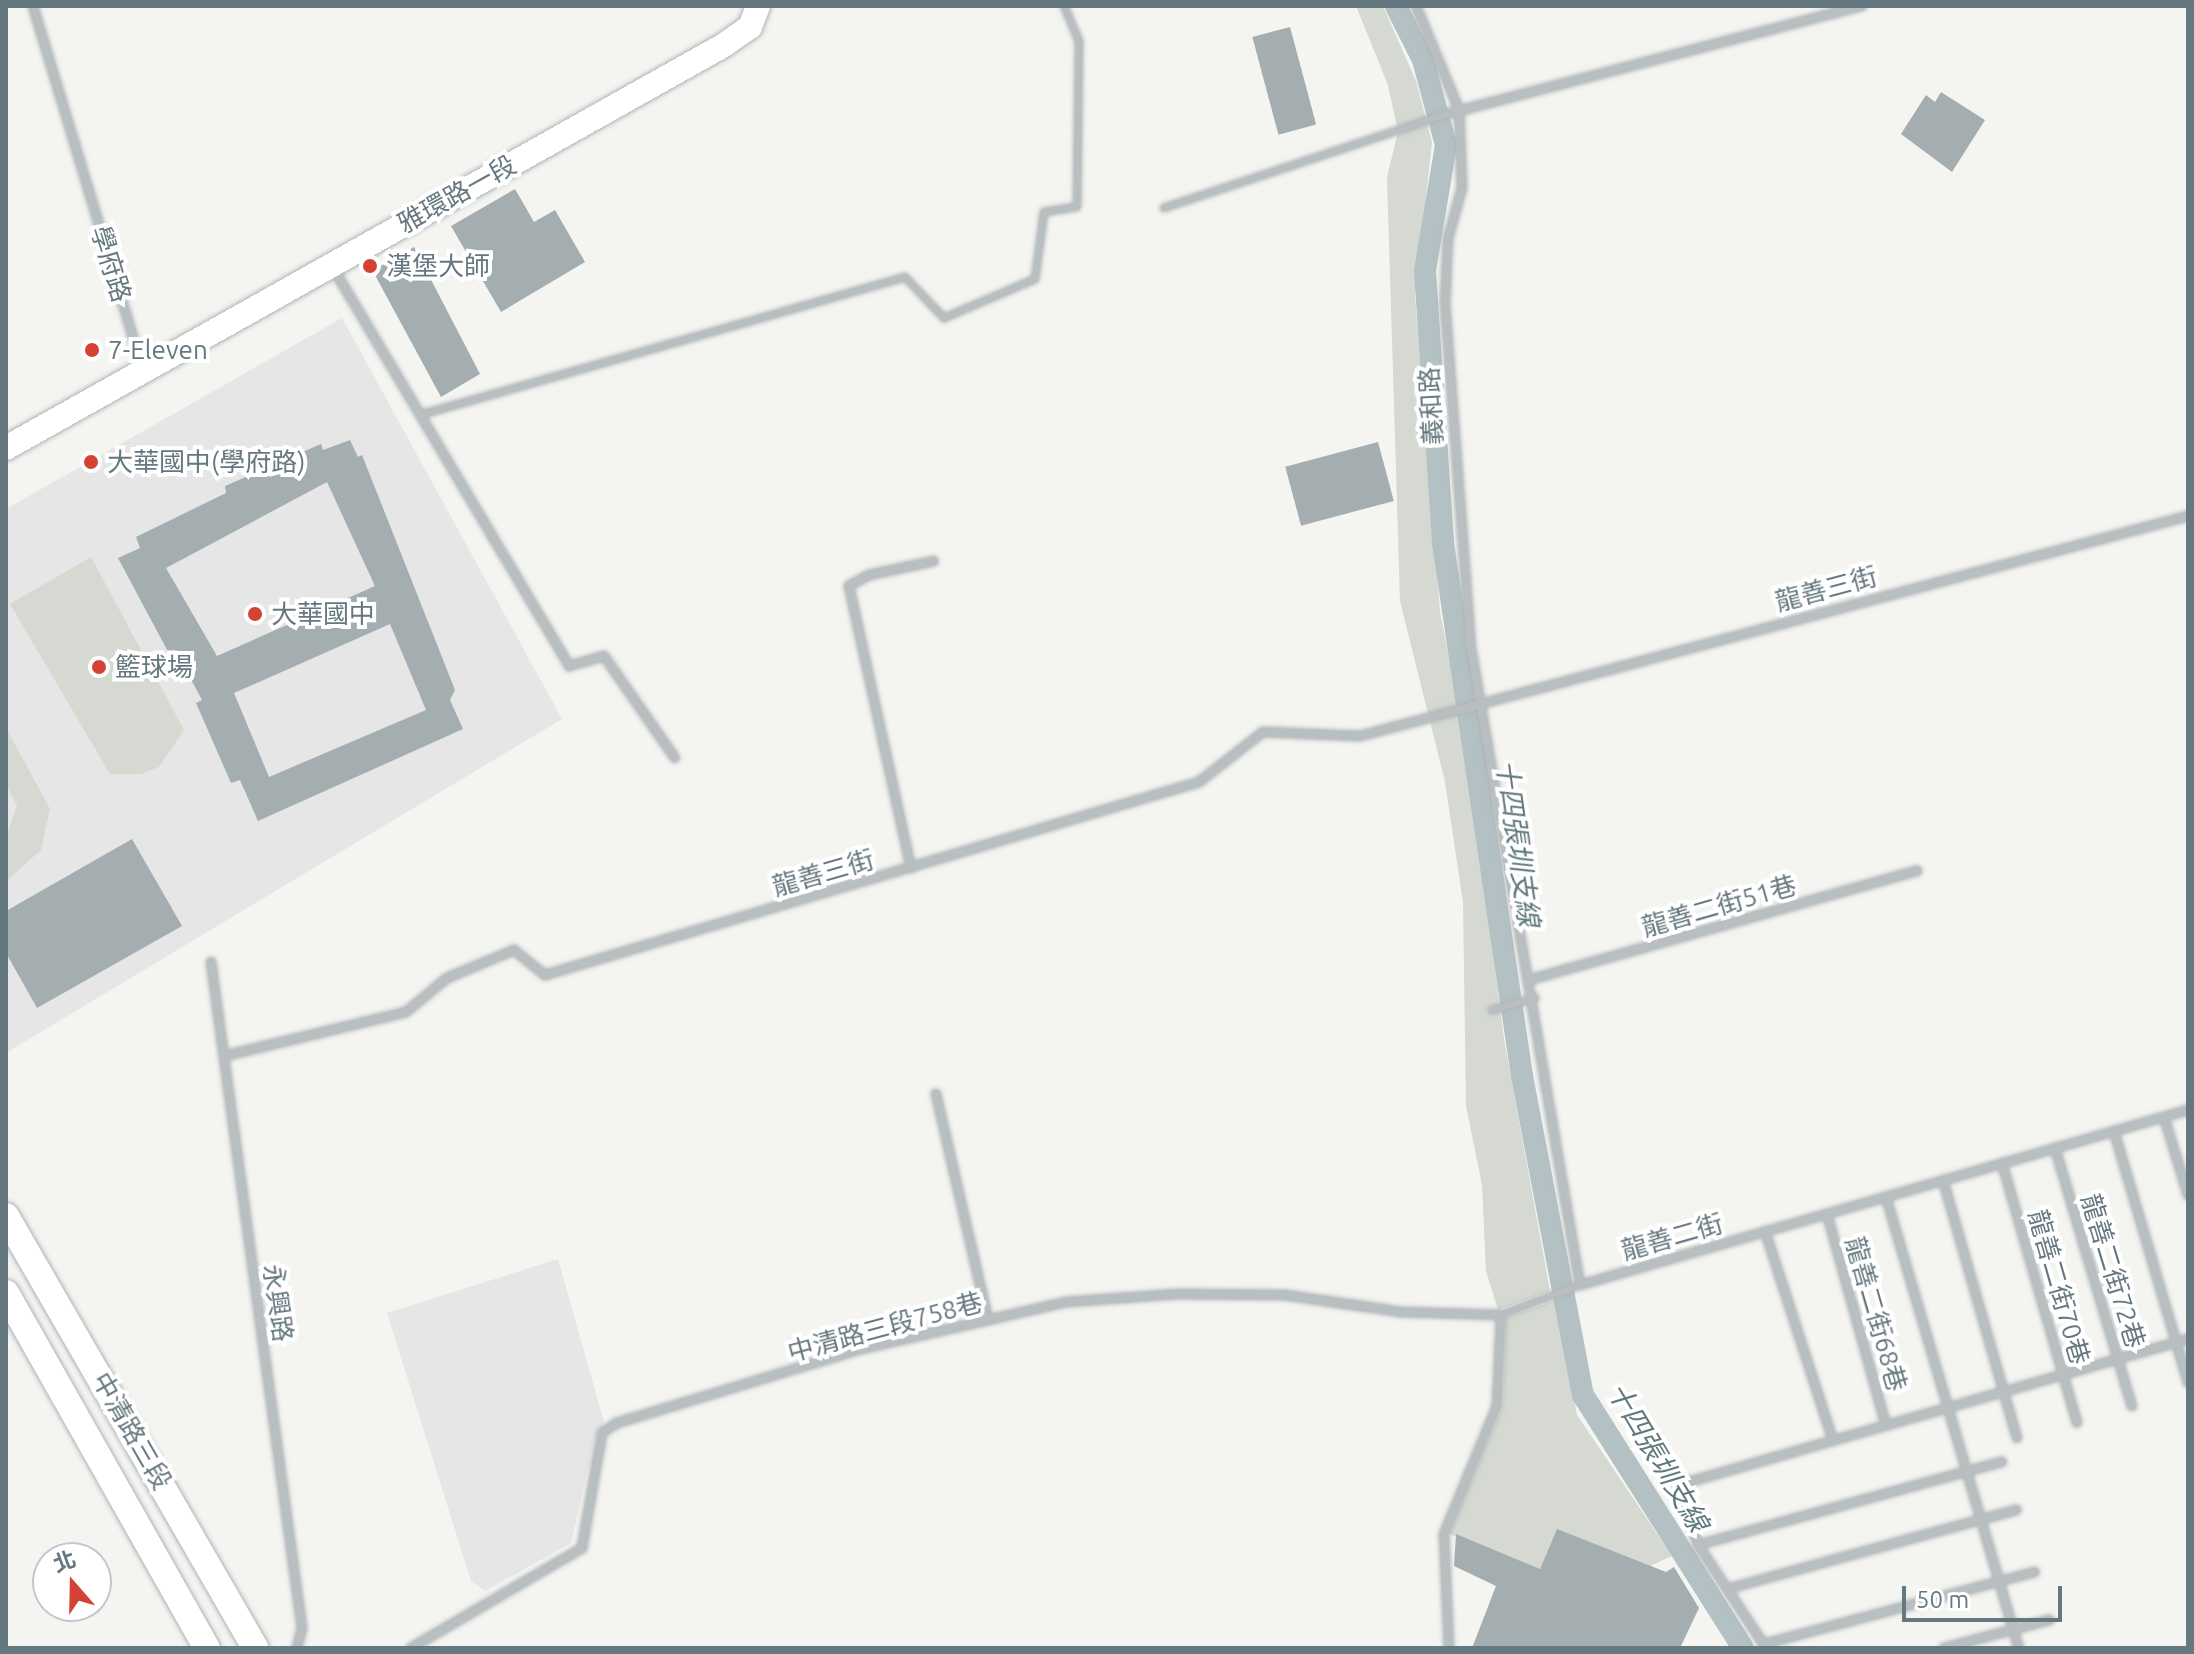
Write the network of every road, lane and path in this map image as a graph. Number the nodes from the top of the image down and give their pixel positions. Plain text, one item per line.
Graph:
1 (33, 6) edge
2 (758, 6) edge
3 (1064, 6) edge
4 (1416, 6) edge
5 (1862, 6) edge
6 (1455, 112) junction
7 (1164, 208) dead end
8 (331, 264) junction
9 (144, 373) junction
10 (420, 415) junction
11 (6, 448) edge
12 (2188, 516) edge
13 (934, 561) dead end
14 (1478, 700) junction
15 (675, 758) dead end
16 (911, 868) junction
17 (1917, 871) dead end
18 (211, 962) dead end
19 (1532, 979) junction
20 (1535, 998) junction
21 (1492, 1010) dead end
22 (224, 1056) junction
23 (936, 1094) dead end
24 (2188, 1110) edge
25 (2164, 1117) junction
26 (2114, 1131) junction
27 (2055, 1148) junction
28 (2002, 1163) junction
29 (1943, 1180) junction
30 (2188, 1195) edge
31 (1886, 1197) junction
32 (1827, 1214) junction
33 (6, 1216) edge
34 (1765, 1231) junction
35 (1580, 1285) junction
36 (6, 1293) edge
37 (1501, 1315) junction
38 (988, 1320) junction
39 (2188, 1339) edge
40 (2176, 1342) junction
41 (2118, 1359) junction
42 (2063, 1375) junction
43 (2188, 1382) edge
44 (2004, 1392) junction
45 (2132, 1406) dead end
46 (1949, 1407) junction
47 (2077, 1422) dead end
48 (1886, 1425) junction
49 (2017, 1438) dead end
50 (1833, 1440) junction
51 (2002, 1462) dead end
52 (1967, 1471) junction
53 (2016, 1510) dead end
54 (1981, 1519) junction
55 (196, 1541) junction
56 (1698, 1545) junction
57 (157, 1560) junction
58 (2035, 1572) dead end
59 (1999, 1581) junction
60 (1727, 1589) junction
61 (2049, 1620) dead end
62 (2013, 1629) junction
63 (1765, 1646) edge
64 (207, 1648) edge
65 (255, 1648) edge
66 (297, 1648) edge
67 (411, 1648) edge
68 (1449, 1648) edge
69 (1944, 1648) edge
70 (2019, 1648) edge

1 - 9 street, 學府路
2 - 8 street, 雅環路一段
3 - 10 lane
4 - 6 street, 義和路
5 - 6 street
6 - 7 lane
6 - 14 street, 義和路
8 - 9 street, 雅環路一段
8 - 10 street
9 - 11 street
10 - 15 street
12 - 14 street, 龍善三街
13 - 16 street
14 - 16 street, 龍善三街
14 - 19 street
16 - 22 street, 龍善三街
17 - 19 street, 龍善二街51巷
18 - 22 street, 永興路
19 - 20 street
20 - 21 lane
20 - 35 street
22 - 66 street, 永興路
23 - 38 street
24 - 25 street, 龍善二街
25 - 26 street, 龍善二街
25 - 30 street
26 - 27 street, 龍善二街
26 - 40 street, 龍善二街72巷
27 - 28 street, 龍善二街
27 - 41 street, 龍善二街72巷
28 - 29 street, 龍善二街
28 - 42 street, 龍善二街70巷
29 - 31 street, 龍善二街
29 - 44 street
31 - 32 street, 龍善二街
31 - 46 street, 龍善二街68巷
32 - 34 street, 龍善二街
32 - 48 street, 龍善二街68巷
33 - 55 main road, 中清路三段
34 - 35 street, 龍善二街
34 - 50 street
35 - 37 lane, 龍善二街
36 - 57 main road, 中清路三段
37 - 38 street, 中清路三段758巷
37 - 68 street
38 - 67 street, 中清路三段758巷
39 - 40 street, 龍善二街68巷
40 - 41 street, 龍善二街68巷
40 - 43 street, 龍善二街72巷
41 - 42 street, 龍善二街68巷
41 - 45 street, 龍善二街72巷
42 - 44 street, 龍善二街68巷
42 - 47 street, 龍善二街70巷
44 - 46 street, 龍善二街68巷
44 - 49 street
46 - 48 street, 龍善二街68巷
46 - 52 street
48 - 50 street, 龍善二街68巷
50 - 56 street, 龍善二街68巷
51 - 52 street
52 - 54 street
52 - 56 street
53 - 54 street
54 - 59 street
54 - 60 street
55 - 57 main road
55 - 65 main road, 中清路三段
56 - 60 street, 龍善二街68巷
57 - 64 main road, 中清路三段
58 - 59 street
59 - 62 street
59 - 63 street
60 - 63 street, 龍善二街68巷
61 - 62 street
62 - 69 street
62 - 70 street

